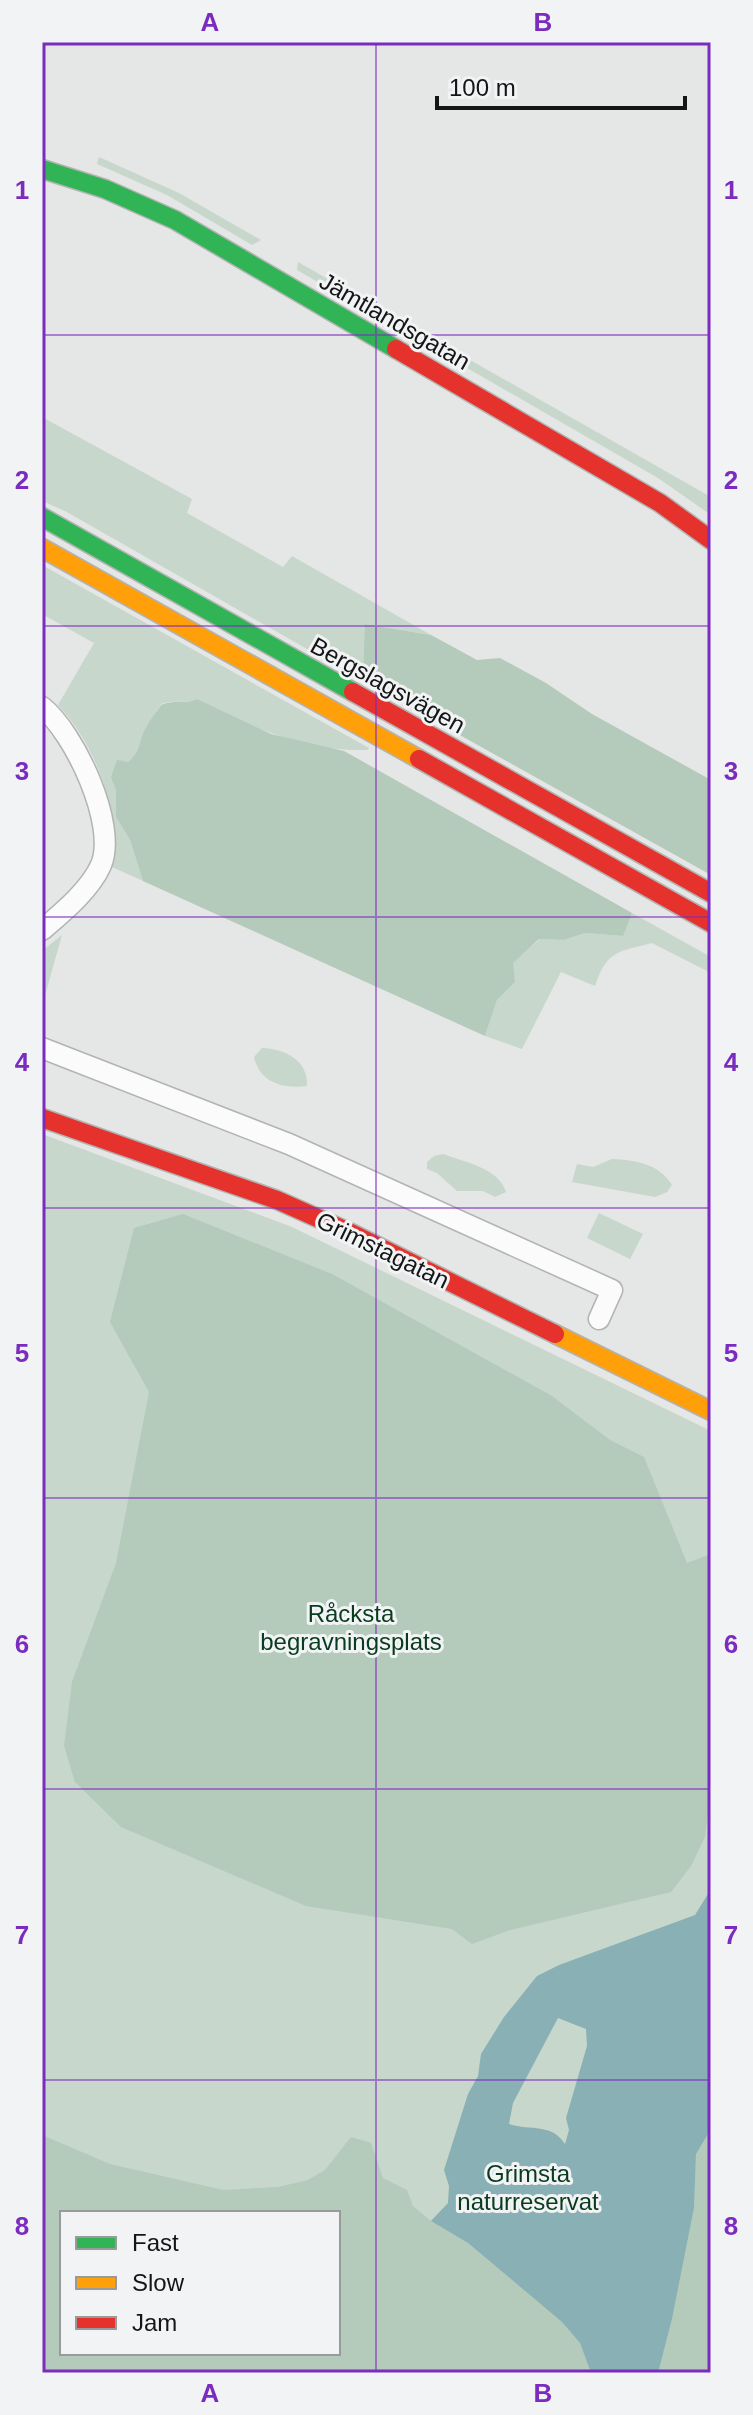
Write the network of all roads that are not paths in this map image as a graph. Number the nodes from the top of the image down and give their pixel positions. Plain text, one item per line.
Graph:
1 (42, 169) edge
2 (42, 517) edge
3 (711, 540) edge
4 (42, 548) edge
5 (42, 707) edge
6 (711, 893) edge
7 (711, 923) edge
8 (42, 930) edge
9 (42, 1048) edge
10 (42, 1118) edge
11 (599, 1319) dead end
12 (711, 1411) edge

1 - 3 main road, Jämtlandsgatan
2 - 6 main road, Bergslagsvägen
4 - 7 main road, Bergslagsvägen
5 - 8 street
9 - 11 street
10 - 12 main road, Grimstagatan

